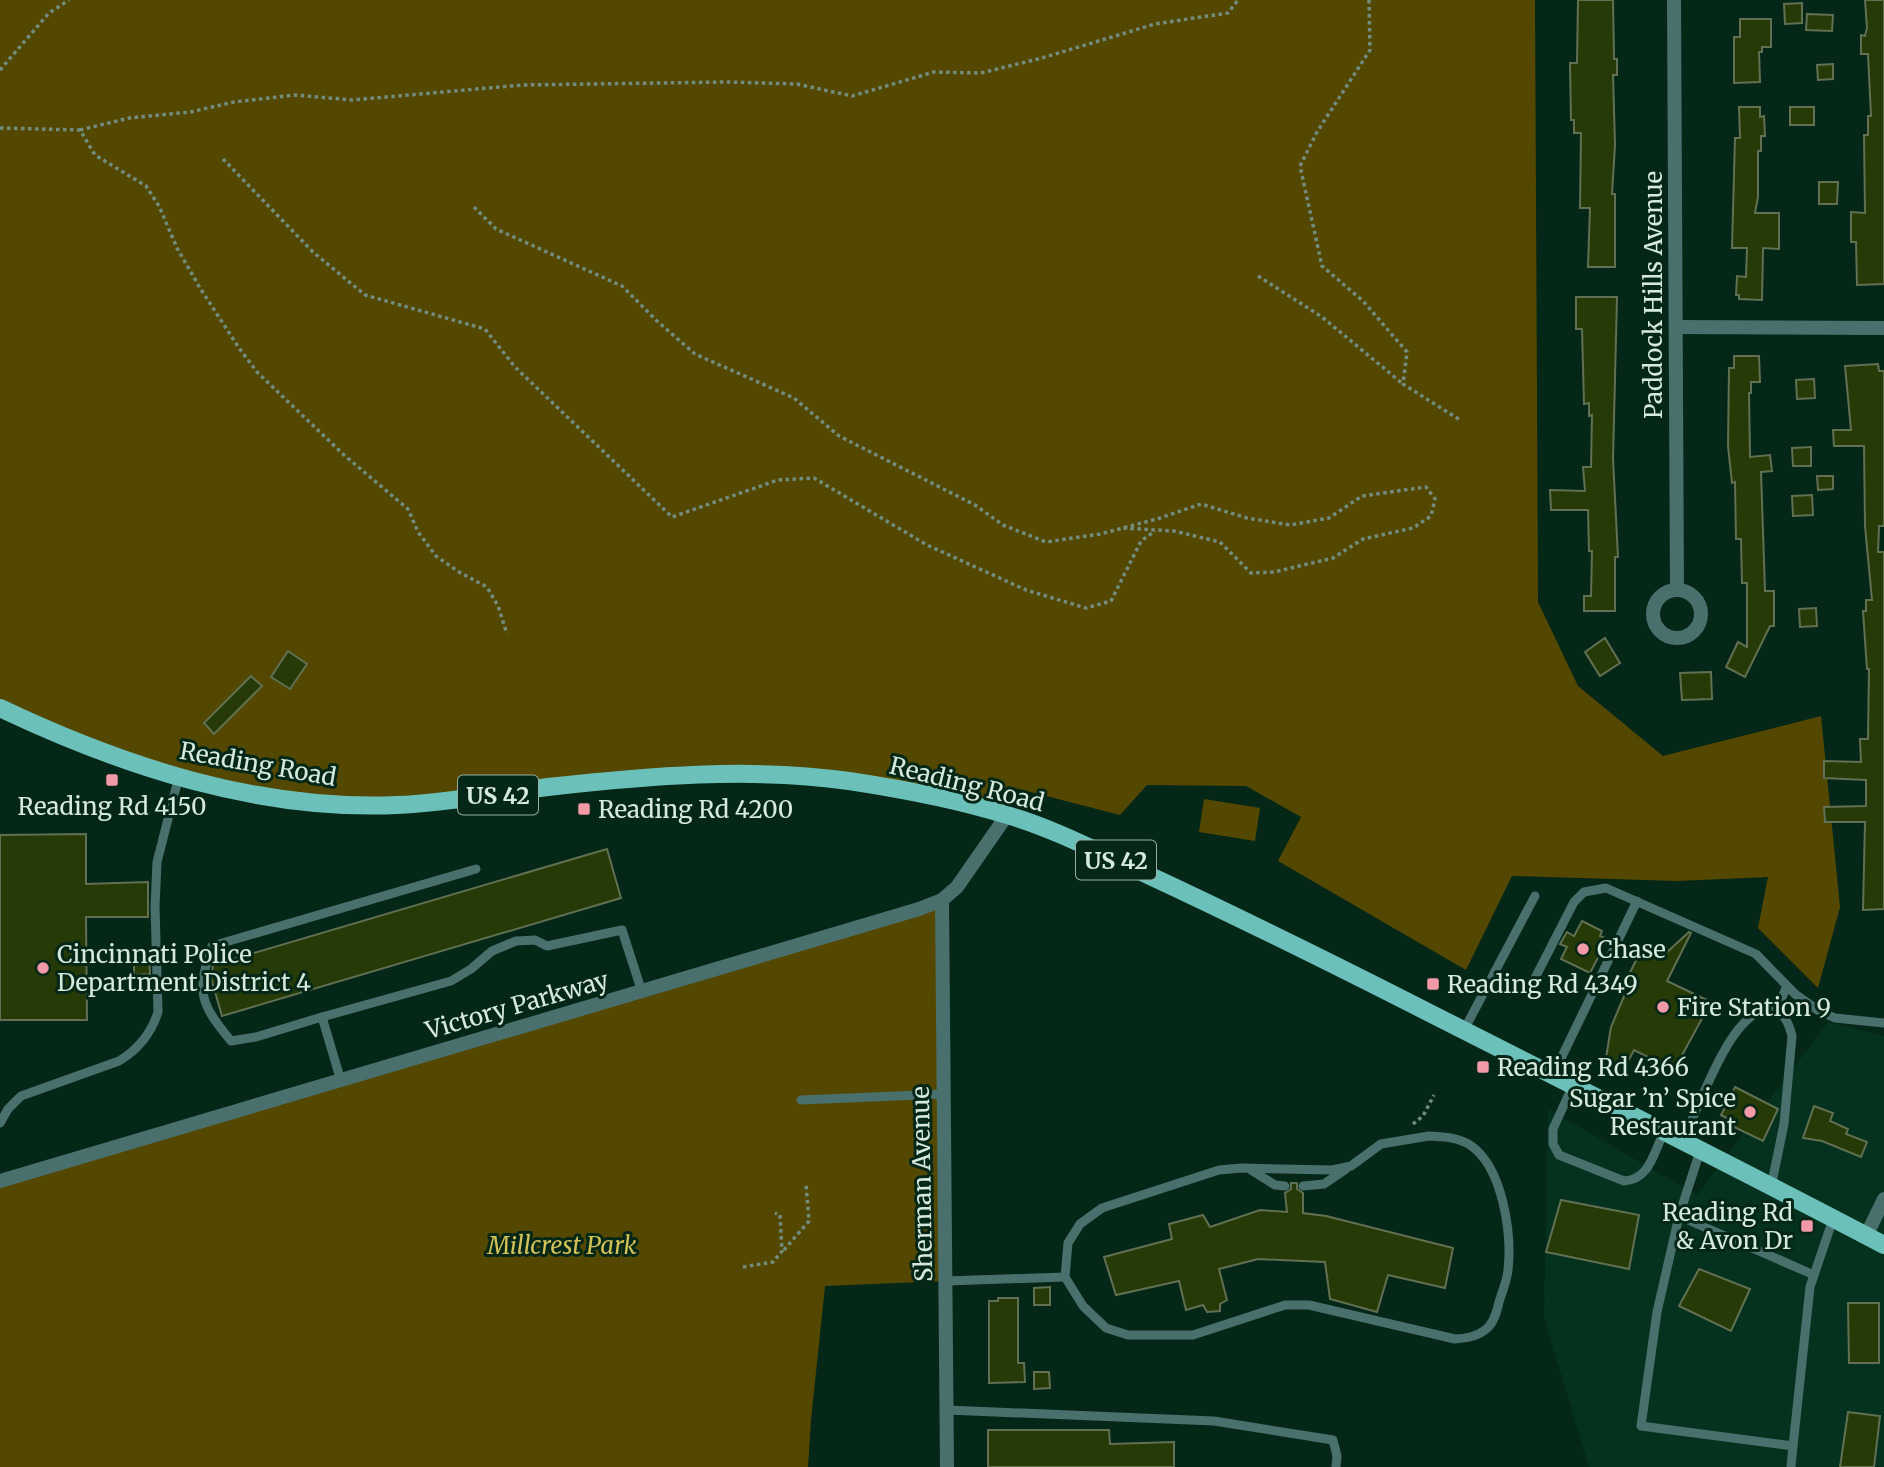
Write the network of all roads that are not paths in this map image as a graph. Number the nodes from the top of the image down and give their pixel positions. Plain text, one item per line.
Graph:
1 (1674, 0) edge
2 (1676, 327) junction
3 (1884, 328) edge
4 (1677, 590) dead end
5 (0, 708) edge
6 (179, 776) junction
7 (1007, 815) junction
8 (476, 869) dead end
9 (1535, 896) dead end
10 (942, 900) junction
11 (1637, 901) junction
12 (1787, 986) junction
13 (642, 992) junction
14 (1537, 994) dead end
15 (1776, 1011) junction
16 (321, 1017) junction
17 (1884, 1023) edge
18 (1464, 1030) junction
19 (1553, 1075) junction
20 (341, 1081) junction
21 (1573, 1085) junction
22 (944, 1094) junction
23 (801, 1100) dead end
24 (0, 1123) edge
25 (1664, 1132) junction
26 (1682, 1141) junction
27 (1700, 1151) junction
28 (1351, 1166) junction
29 (1249, 1169) junction
30 (0, 1179) edge
31 (1285, 1186) dead end
32 (1303, 1186) dead end
33 (1771, 1187) junction
34 (1884, 1199) edge
35 (1679, 1216) junction
36 (1833, 1219) junction
37 (1866, 1236) junction
38 (1884, 1245) edge
39 (1814, 1275) junction
40 (1065, 1277) junction
41 (946, 1281) junction
42 (947, 1410) junction
43 (1793, 1446) junction
44 (947, 1467) edge
45 (1336, 1467) edge
46 (1791, 1467) edge

1 - 2 street, Paddock Hills Avenue
2 - 3 street
2 - 4 street, Paddock Hills Avenue
5 - 6 main road, Reading Road / US 42
6 - 7 main road, Reading Road / US 42
6 - 24 lane
7 - 10 street, Victory Parkway
7 - 18 main road, Reading Road / US 42
8 - 16 lane
9 - 18 lane
10 - 13 street, Victory Parkway
10 - 22 street, Sherman Avenue
11 - 12 lane
11 - 14 lane
11 - 19 lane
12 - 15 lane
12 - 17 lane
13 - 16 lane
13 - 20 street, Victory Parkway
15 - 26 lane
15 - 33 lane
16 - 20 lane
18 - 19 main road, Reading Road / US 42
19 - 21 main road, Reading Road / US 42
20 - 30 street, Victory Parkway
21 - 25 main road, Reading Road / US 42
21 - 25 lane
22 - 23 lane
22 - 41 street, Sherman Avenue
25 - 26 main road, Reading Road / US 42
26 - 27 main road, Reading Road / US 42
27 - 33 main road, Reading Road / US 42
27 - 35 lane
28 - 29 lane
28 - 32 lane
28 - 40 lane
29 - 31 lane
29 - 40 lane
33 - 36 main road, Reading Road / US 42
34 - 37 street
35 - 39 lane
35 - 43 lane
36 - 37 main road, Reading Road / US 42
36 - 39 lane
37 - 38 main road, Reading Road / US 42
39 - 43 lane
40 - 41 lane
41 - 42 street, Sherman Avenue
42 - 44 street, Sherman Avenue
42 - 45 lane
43 - 46 lane

